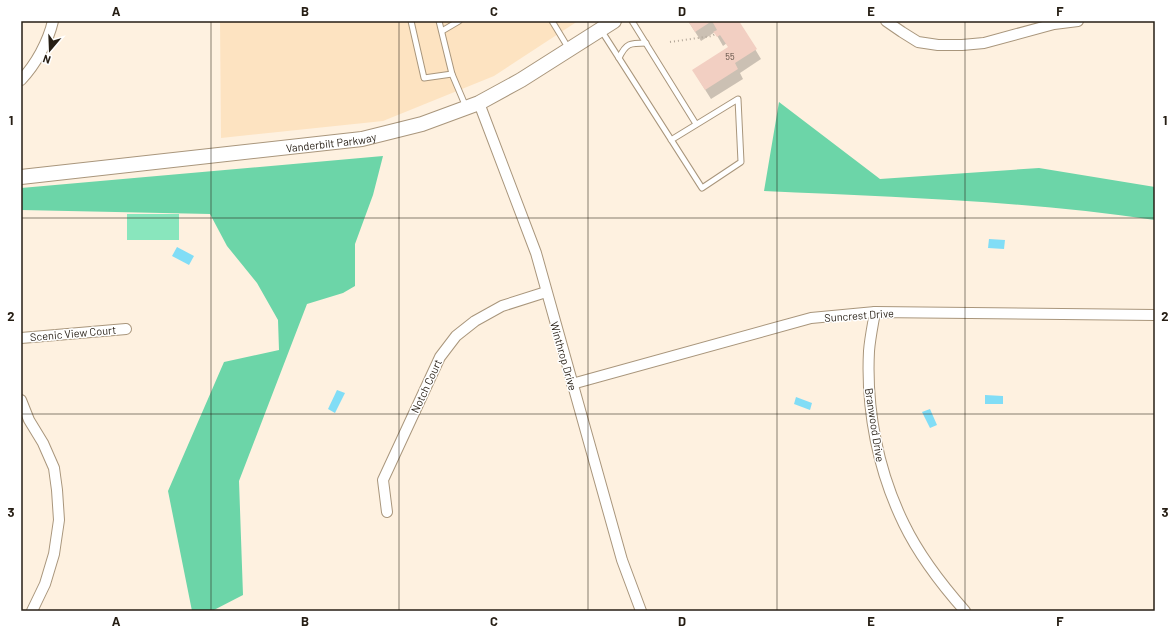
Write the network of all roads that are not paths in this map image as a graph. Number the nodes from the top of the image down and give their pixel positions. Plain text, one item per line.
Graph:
1 (53, 21) edge
2 (411, 21) edge
3 (439, 21) edge
4 (459, 21) edge
5 (552, 21) edge
6 (614, 21) edge
7 (632, 21) edge
8 (886, 21) edge
9 (1078, 21) edge
10 (601, 30) junction
11 (442, 32) junction
12 (646, 43) junction
13 (569, 49) junction
14 (619, 58) junction
15 (452, 74) junction
16 (21, 80) edge
17 (473, 105) junction
18 (696, 124) junction
19 (671, 140) junction
20 (21, 177) edge
21 (546, 292) junction
22 (875, 312) junction
23 (1155, 315) edge
24 (126, 329) dead end
25 (21, 338) edge
26 (572, 384) junction
27 (21, 400) edge
28 (387, 512) dead end
29 (32, 611) edge
30 (641, 611) edge
31 (965, 611) edge

1 - 16 street
2 - 15 lane
3 - 11 lane
4 - 11 lane
5 - 13 lane
6 - 10 main road, Vanderbilt Parkway
7 - 12 lane
8 - 9 street
10 - 13 main road, Vanderbilt Parkway
10 - 14 lane
11 - 15 lane
12 - 14 lane
12 - 18 lane
13 - 17 main road, Vanderbilt Parkway
14 - 19 lane
15 - 17 lane
17 - 20 main road, Vanderbilt Parkway
17 - 21 street, Winthrop Drive
18 - 19 lane
18 - 19 lane
21 - 26 street, Winthrop Drive
21 - 28 street, Notch Court
22 - 23 street, Suncrest Drive
22 - 26 street, Suncrest Drive
22 - 31 street, Branwood Drive
24 - 25 street, Scenic View Court
26 - 30 street, Winthrop Drive
27 - 29 street

